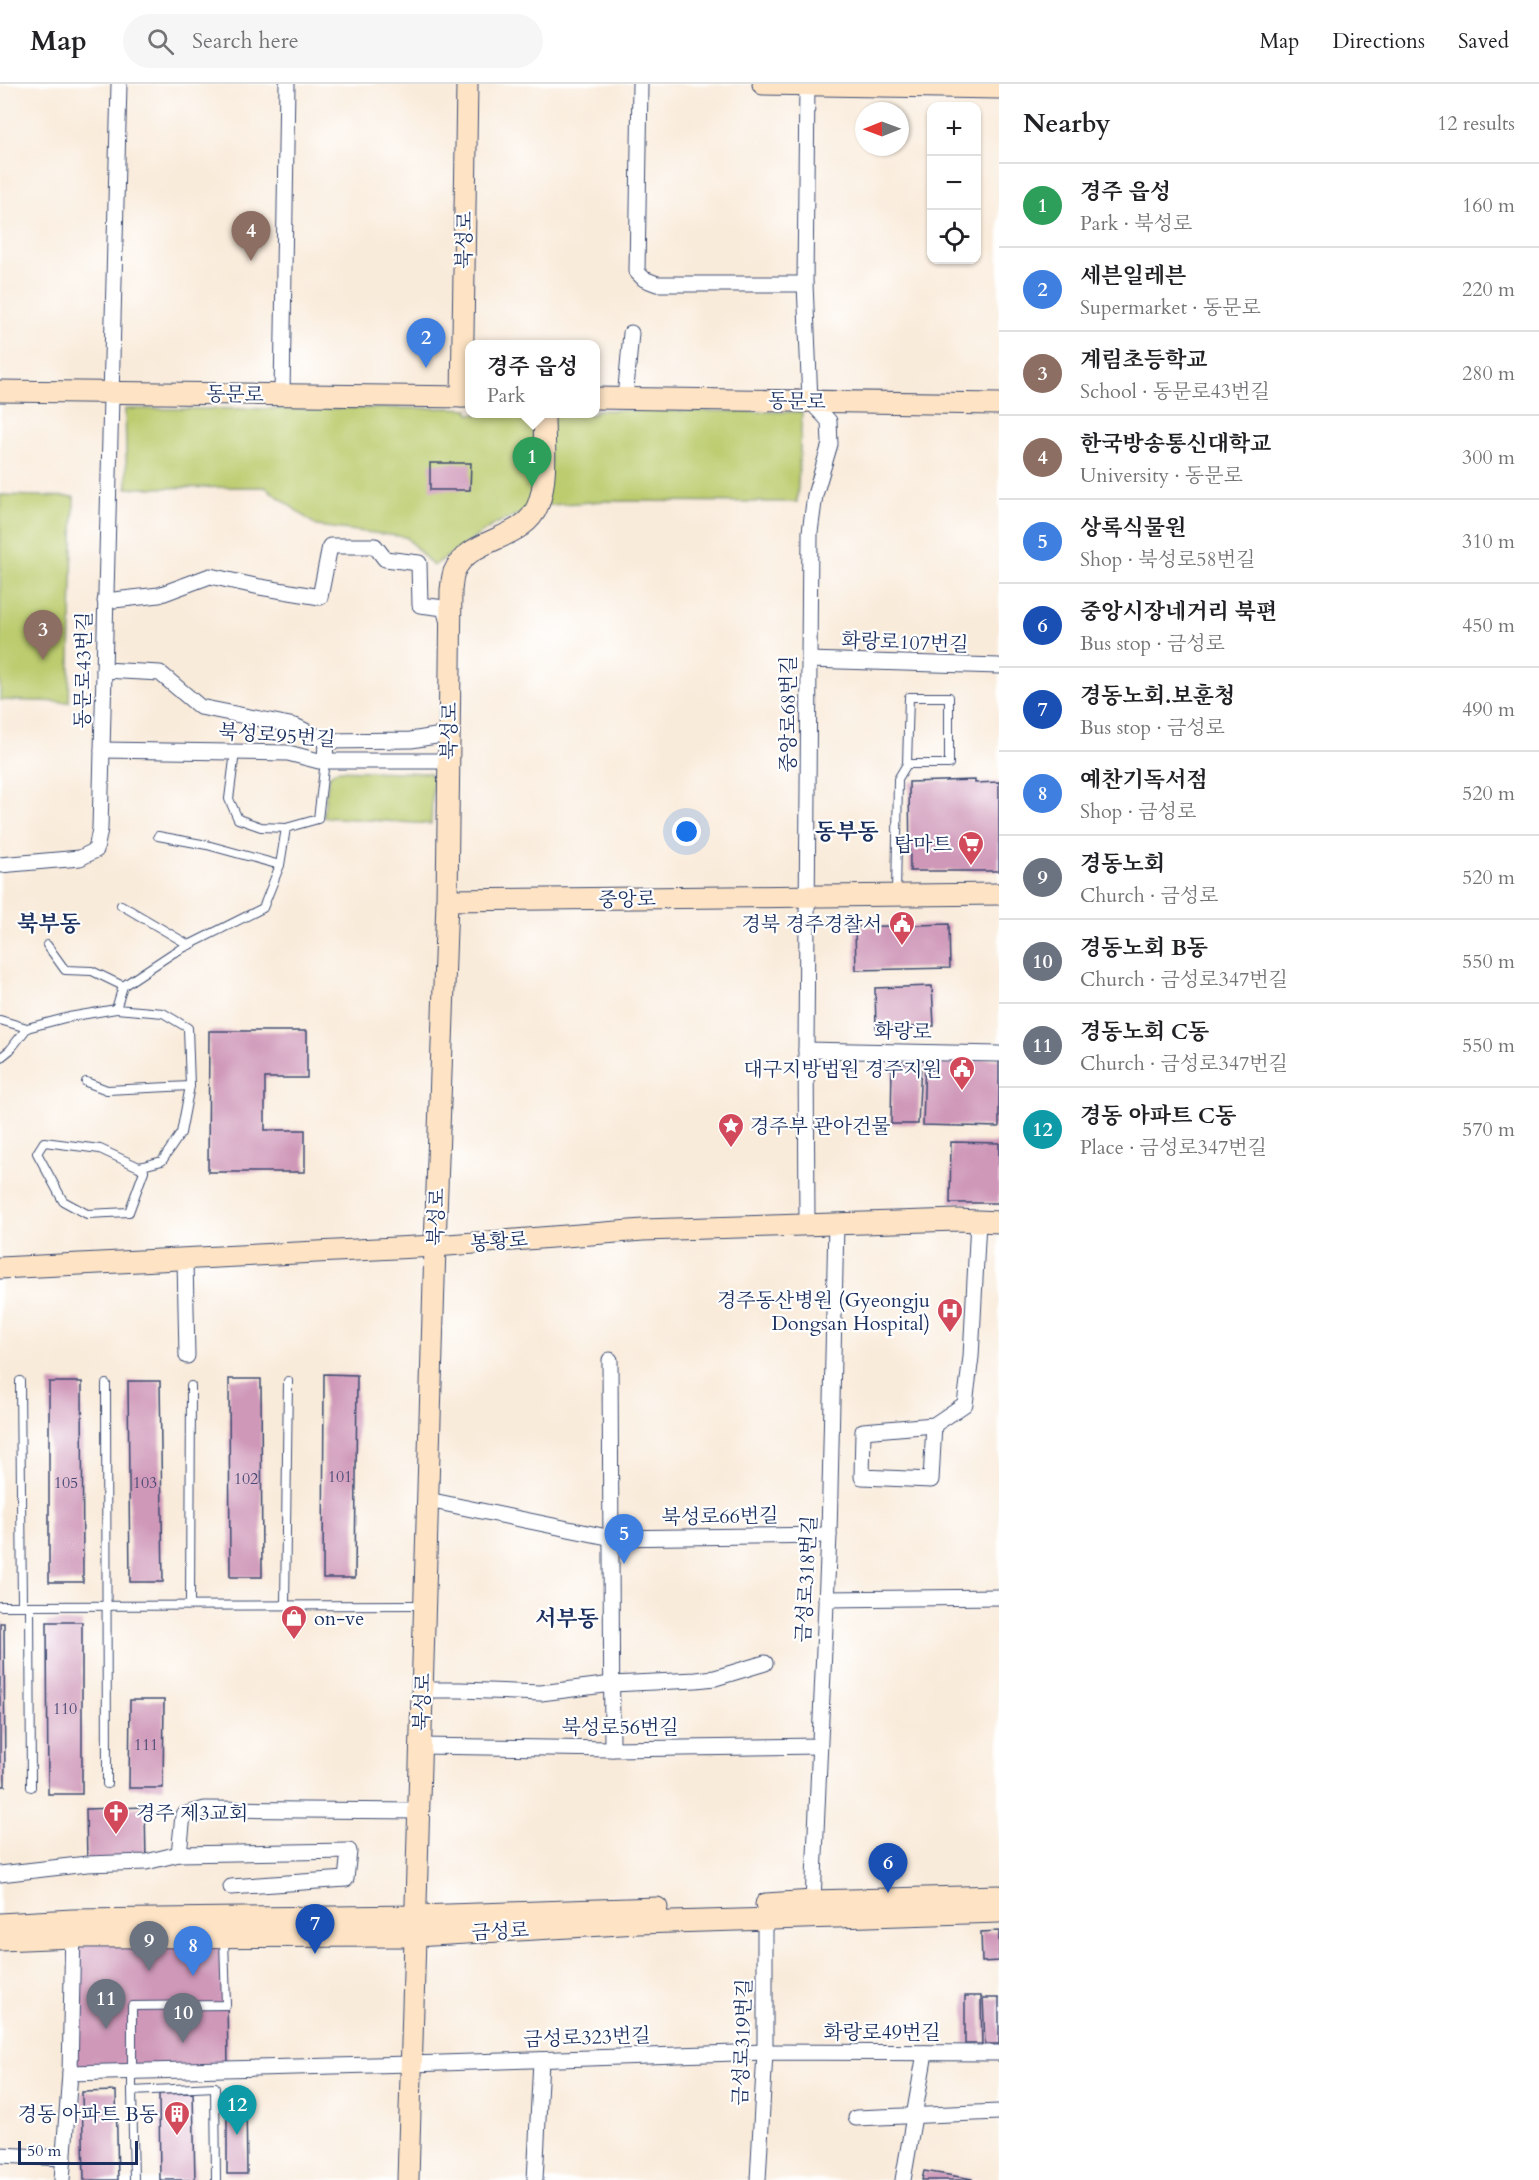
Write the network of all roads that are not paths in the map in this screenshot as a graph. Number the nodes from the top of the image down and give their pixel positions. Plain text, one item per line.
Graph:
1 (119, 84) edge
2 (286, 84) edge
3 (467, 84) edge
4 (640, 84) edge
5 (763, 84) edge
6 (807, 85) edge
7 (999, 88) edge
8 (805, 284) junction
9 (631, 333) dead end
10 (465, 340) edge
11 (0, 391) edge
12 (112, 392) junction
13 (282, 394) junction
14 (465, 397) edge
15 (600, 398) edge
16 (625, 399) junction
17 (810, 401) junction
18 (999, 404) edge
19 (544, 418) edge
20 (105, 601) junction
21 (450, 629) junction
22 (809, 660) junction
23 (999, 666) edge
24 (104, 670) junction
25 (449, 725) junction
26 (326, 741) junction
27 (102, 750) junction
28 (235, 752) junction
29 (325, 761) junction
30 (448, 761) junction
31 (908, 764) junction
32 (286, 828) junction
33 (158, 836) dead end
34 (0, 865) edge
35 (280, 865) junction
36 (999, 894) edge
37 (807, 897) junction
38 (896, 897) junction
39 (447, 900) junction
40 (121, 905) dead end
41 (47, 945) dead end
42 (189, 945) junction
43 (123, 986) junction
44 (116, 1009) junction
45 (0, 1020) edge
46 (27, 1028) junction
47 (806, 1050) junction
48 (999, 1054) edge
49 (0, 1058) edge
50 (86, 1082) dead end
51 (190, 1086) junction
52 (139, 1167) junction
53 (978, 1221) junction
54 (836, 1222) junction
55 (999, 1222) edge
56 (807, 1223) junction
57 (435, 1246) junction
58 (185, 1260) junction
59 (0, 1268) edge
60 (187, 1356) dead end
61 (610, 1360) dead end
62 (20, 1381) dead end
63 (288, 1381) dead end
64 (106, 1384) dead end
65 (191, 1386) dead end
66 (934, 1425) junction
67 (428, 1500) junction
68 (829, 1535) junction
69 (612, 1538) junction
70 (999, 1597) edge
71 (826, 1599) junction
72 (190, 1605) junction
73 (285, 1605) junction
74 (425, 1605) junction
75 (0, 1606) edge
76 (26, 1606) junction
77 (107, 1606) junction
78 (765, 1663) dead end
79 (612, 1684) junction
80 (423, 1690) junction
81 (421, 1746) junction
82 (819, 1746) junction
83 (612, 1749) junction
84 (107, 1784) dead end
85 (31, 1787) dead end
86 (419, 1811) junction
87 (179, 1854) junction
88 (0, 1874) edge
89 (231, 1887) dead end
90 (999, 1896) edge
91 (813, 1901) junction
92 (999, 1912) edge
93 (771, 1913) junction
94 (0, 1924) edge
95 (415, 1926) junction
96 (73, 1928) junction
97 (224, 1936) junction
98 (0, 1940) edge
99 (765, 2052) junction
100 (925, 2053) junction
101 (999, 2053) edge
102 (541, 2060) junction
103 (411, 2064) junction
104 (132, 2071) junction
105 (70, 2073) junction
106 (132, 2091) junction
107 (999, 2112) edge
108 (915, 2115) junction
109 (856, 2118) dead end
110 (0, 2155) edge
111 (64, 2158) junction
112 (62, 2180) edge
113 (134, 2180) edge
114 (216, 2180) edge
115 (408, 2180) edge
116 (536, 2180) edge
117 (758, 2180) edge
118 (903, 2180) edge

1 - 12 street, 동문로43번길
2 - 13 street
3 - 10 street, 북성로
4 - 8 street
5 - 6 street
6 - 7 street
6 - 8 street
8 - 17 street
9 - 16 street
11 - 12 street, 동문로
12 - 13 street, 동문로
12 - 20 street, 동문로43번길
13 - 14 street, 동문로
15 - 16 street, 동문로
16 - 17 street, 동문로
17 - 18 street, 동문로
17 - 22 street, 중앙로68번길
19 - 21 street, 북성로
20 - 21 street
20 - 24 street, 동문로43번길
21 - 25 street, 북성로
22 - 23 street, 화랑로107번길
22 - 37 street, 중앙로68번길
24 - 26 street
24 - 27 street, 동문로43번길
25 - 26 street
25 - 30 street, 북성로
26 - 29 street
27 - 28 street, 북성로95번길
27 - 34 street, 동문로43번길
28 - 29 street, 북성로95번길
28 - 32 lane
29 - 30 street, 북성로95번길
29 - 32 lane
30 - 39 street, 북성로
31 - 31 lane
31 - 38 lane
32 - 35 lane
33 - 35 lane
35 - 42 lane
36 - 38 street, 중앙로
37 - 38 street, 중앙로
37 - 39 street, 중앙로
37 - 47 street
39 - 57 street, 북성로
40 - 42 lane
41 - 43 lane
42 - 43 lane
43 - 44 lane
44 - 46 lane
44 - 51 lane
45 - 46 lane
46 - 49 lane
47 - 48 street, 화랑로
47 - 56 street
50 - 51 lane
51 - 52 lane
52 - 52 lane
53 - 54 street, 봉황로
53 - 55 street, 봉황로
53 - 66 street
54 - 56 street, 봉황로
54 - 68 street, 금성로318번길
56 - 57 street, 봉황로
57 - 58 street, 봉황로
57 - 67 street, 북성로
58 - 59 street, 봉황로
58 - 60 street
61 - 69 street
62 - 76 lane
63 - 73 lane
64 - 77 lane
65 - 72 lane
66 - 66 street
67 - 69 street, 북성로66번길
67 - 74 street, 북성로
68 - 69 street, 북성로66번길
68 - 71 street, 금성로318번길
69 - 79 street
70 - 71 street
71 - 82 street, 금성로318번길
72 - 73 lane
72 - 77 lane
73 - 74 lane
74 - 80 street, 북성로
75 - 76 lane
76 - 77 lane
76 - 85 lane
77 - 84 lane
78 - 79 street
79 - 80 street
79 - 83 street
80 - 81 street, 북성로
81 - 83 street, 북성로56번길
81 - 86 street, 북성로
82 - 83 street, 북성로56번길
82 - 91 street, 금성로318번길
86 - 87 street
86 - 95 street, 북성로
87 - 88 street
87 - 89 street
90 - 91 street, 금성로
91 - 93 street, 금성로
92 - 93 street, 금성로
93 - 95 street, 금성로
93 - 99 street, 금성로319번길
94 - 96 street, 금성로
95 - 96 street, 금성로
95 - 97 street, 금성로
95 - 103 street, 북성로
96 - 97 street, 금성로
96 - 98 street, 금성로
96 - 105 street
97 - 104 lane
99 - 100 street, 화랑로49번길
99 - 102 street, 금성로323번길
99 - 117 street, 금성로319번길
100 - 101 street, 화랑로49번길
100 - 108 street
102 - 103 street, 금성로323번길
102 - 116 street
103 - 104 street
103 - 115 street, 북성로
104 - 105 street
104 - 106 lane
105 - 111 street
106 - 113 lane
106 - 114 lane
107 - 108 street
108 - 109 street
108 - 118 street
110 - 111 street
111 - 112 street

